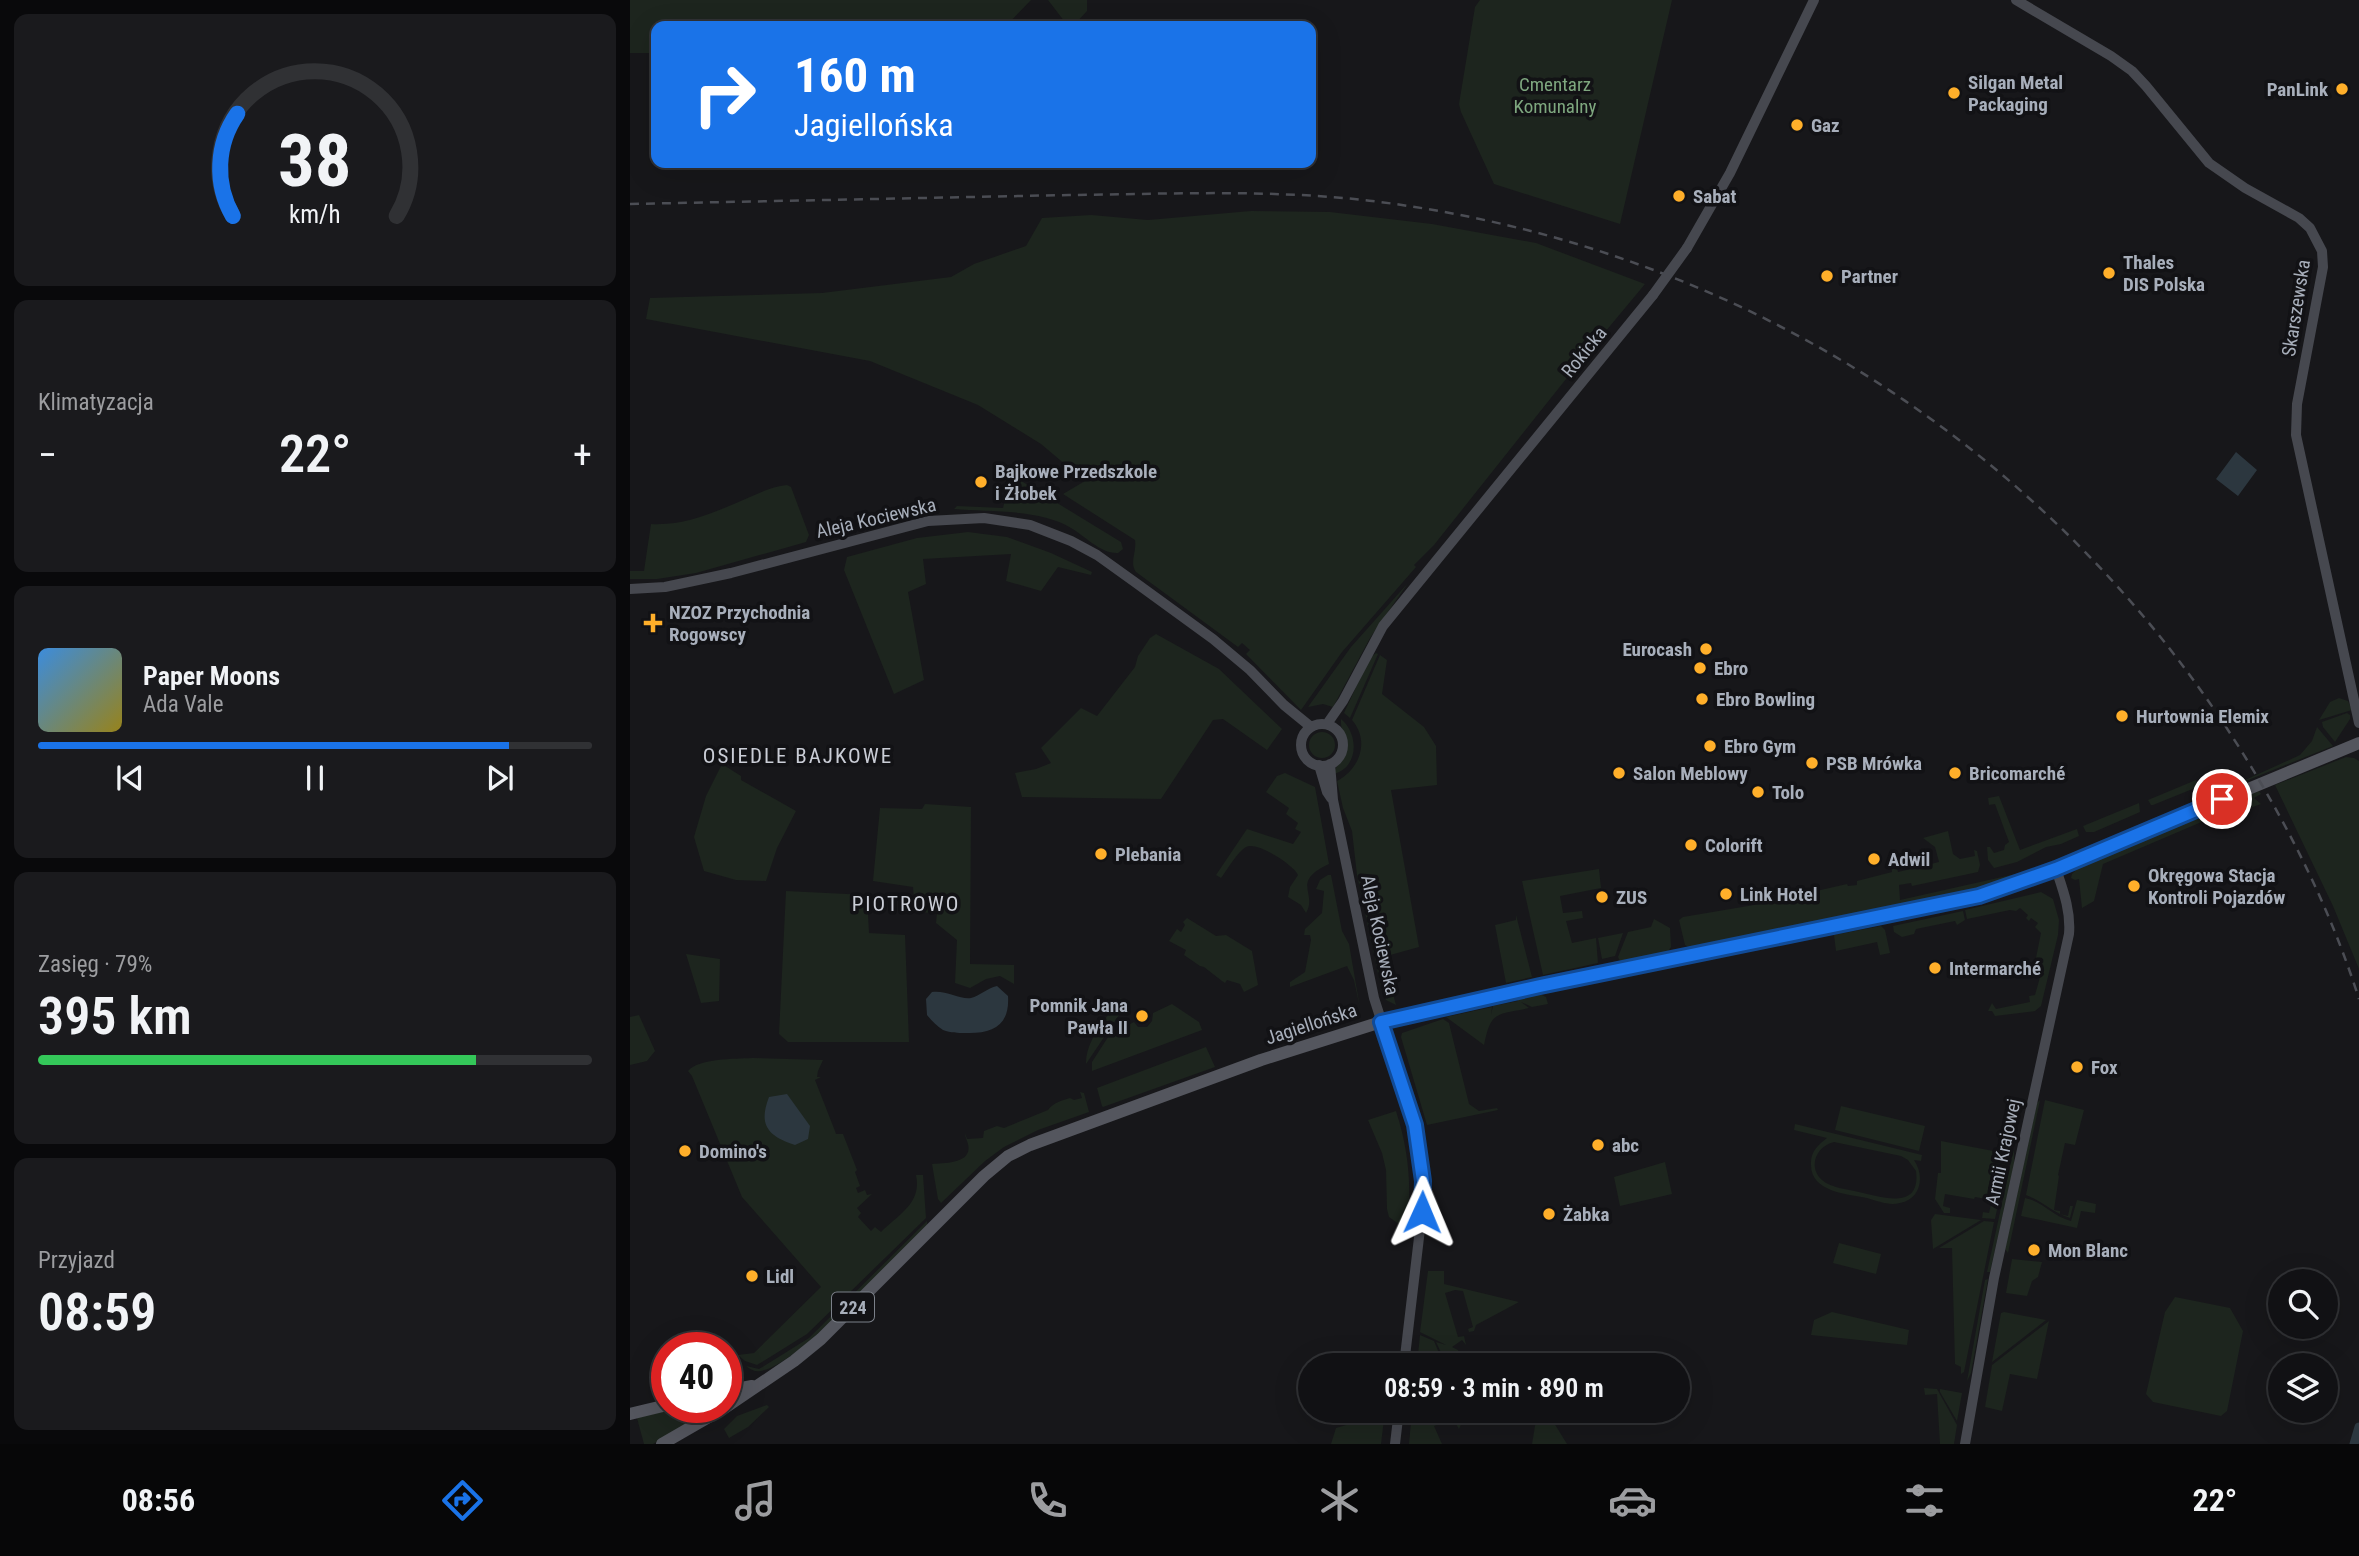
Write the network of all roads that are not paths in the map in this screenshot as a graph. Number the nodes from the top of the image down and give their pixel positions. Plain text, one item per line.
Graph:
1 (1814, 0) edge
2 (2017, 0) edge
3 (630, 589) edge
4 (2359, 723) edge
5 (1331, 727) junction
6 (1307, 730) junction
7 (2359, 743) edge
8 (1325, 765) junction
9 (2056, 869) junction
10 (1381, 1022) junction
11 (1405, 1353) edge
12 (759, 1384) junction
13 (742, 1388) edge
14 (742, 1396) edge
15 (651, 1409) edge
16 (630, 1414) edge
17 (698, 1423) edge
18 (1397, 1423) edge
19 (662, 1444) edge
20 (1395, 1444) edge
21 (1965, 1444) edge

1 - 5 street, Rokicka, bridge
2 - 4 street, Skarszewska
3 - 6 street, Aleja Kociewska
5 - 6 street
5 - 8 street
6 - 8 street
7 - 9 main road, Jagiellońska / 224
8 - 10 street, Aleja Kociewska
9 - 10 main road, Jagiellońska / 224
9 - 21 street, Armii Krajowej
10 - 11 street, Aleja Kociewska
10 - 12 main road, Jagiellońska / 224
12 - 13 main road, Jagiellońska / 224
12 - 14 main road, Jagiellońska / 224
15 - 16 main road
17 - 19 main road, Jagiellońska / 224
18 - 20 street

